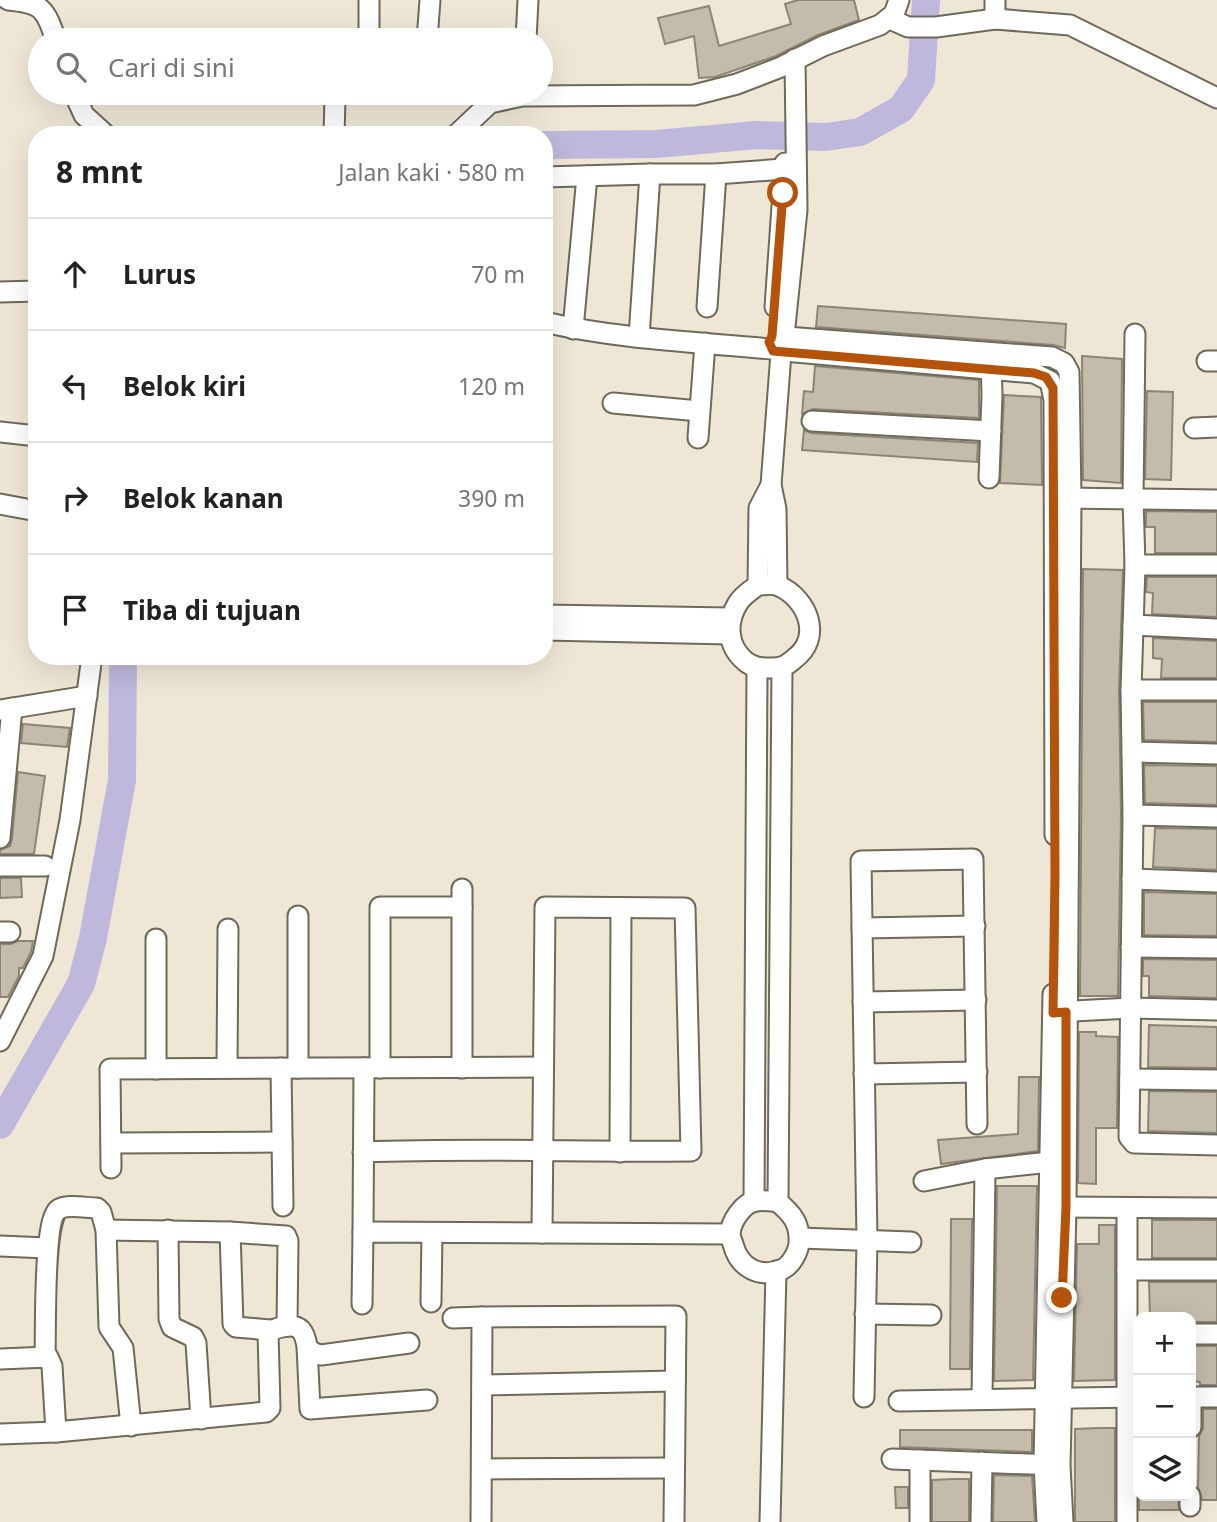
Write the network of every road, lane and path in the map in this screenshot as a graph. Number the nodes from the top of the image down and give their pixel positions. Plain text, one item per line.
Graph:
1 (11, 0) edge
2 (369, 0) edge
3 (430, 0) edge
4 (528, 0) edge
5 (899, 0) edge
6 (995, 9) edge
7 (899, 23) junction
8 (52, 28) edge
9 (369, 28) edge
10 (428, 28) edge
11 (527, 28) edge
12 (788, 63) junction
13 (553, 94) edge
14 (1217, 98) edge
15 (79, 105) edge
16 (335, 105) edge
17 (488, 105) edge
18 (96, 126) edge
19 (334, 126) edge
20 (466, 126) edge
21 (791, 164) junction
22 (650, 174) junction
23 (716, 174) junction
24 (587, 176) junction
25 (553, 177) edge
26 (28, 291) edge
27 (0, 292) edge
28 (706, 307) dead end
29 (553, 324) edge
30 (573, 328) junction
31 (1135, 334) dead end
32 (639, 337) junction
33 (705, 343) junction
34 (780, 344) junction
35 (1052, 357) junction
36 (991, 360) junction
37 (1046, 377) junction
38 (613, 403) dead end
39 (699, 411) junction
40 (812, 421) dead end
41 (1217, 426) edge
42 (1194, 428) dead end
43 (991, 431) junction
44 (0, 432) edge
45 (28, 435) edge
46 (698, 438) dead end
47 (989, 478) dead end
48 (1062, 498) junction
49 (1133, 499) junction
50 (1217, 500) edge
51 (0, 504) edge
52 (28, 509) edge
53 (1135, 565) junction
54 (1217, 565) edge
55 (767, 585) junction
56 (553, 616) edge
57 (1133, 625) junction
58 (730, 626) junction
59 (1217, 629) edge
60 (553, 630) edge
61 (91, 665) edge
62 (757, 668) junction
63 (782, 668) junction
64 (1131, 690) junction
65 (1217, 691) edge
66 (87, 696) junction
67 (6, 709) edge
68 (1132, 752) junction
69 (1217, 754) edge
70 (1133, 815) junction
71 (1217, 817) edge
72 (0, 838) edge
73 (0, 866) edge
74 (45, 866) dead end
75 (1132, 879) junction
76 (1217, 882) edge
77 (621, 908) junction
78 (298, 916) dead end
79 (975, 926) junction
80 (862, 928) junction
81 (228, 929) dead end
82 (156, 939) dead end
83 (1131, 947) junction
84 (1217, 948) edge
85 (976, 1000) junction
86 (863, 1002) junction
87 (1131, 1009) junction
88 (1217, 1010) edge
89 (1059, 1012) junction
90 (0, 1041) edge
91 (227, 1068) junction
92 (289, 1068) junction
93 (372, 1068) junction
94 (462, 1068) junction
95 (543, 1068) junction
96 (156, 1069) junction
97 (977, 1072) junction
98 (864, 1074) junction
99 (1130, 1079) junction
100 (1217, 1080) edge
101 (977, 1124) dead end
102 (282, 1142) junction
103 (111, 1143) junction
104 (1217, 1145) edge
105 (542, 1150) junction
106 (363, 1152) junction
107 (620, 1152) junction
108 (1050, 1162) junction
109 (111, 1168) dead end
110 (985, 1169) junction
111 (924, 1181) dead end
112 (754, 1201) junction
113 (778, 1202) junction
114 (283, 1206) dead end
115 (1058, 1207) junction
116 (1127, 1208) junction
117 (1217, 1208) edge
118 (106, 1230) junction
119 (168, 1230) junction
120 (230, 1232) junction
121 (363, 1232) junction
122 (432, 1233) junction
123 (542, 1233) junction
124 (730, 1234) junction
125 (800, 1238) junction
126 (867, 1240) junction
127 (911, 1242) dead end
128 (0, 1246) edge
129 (47, 1248) junction
130 (1127, 1270) junction
131 (1217, 1270) edge
132 (776, 1272) junction
133 (431, 1302) dead end
134 (362, 1304) dead end
135 (865, 1314) junction
136 (931, 1315) dead end
137 (482, 1317) junction
138 (453, 1318) dead end
139 (278, 1328) junction
140 (1133, 1334) edge
141 (1196, 1334) edge
142 (1217, 1334) edge
143 (409, 1343) dead end
144 (307, 1347) junction
145 (46, 1356) junction
146 (0, 1359) edge
147 (675, 1381) junction
148 (482, 1385) junction
149 (1133, 1396) edge
150 (864, 1397) dead end
151 (1055, 1397) junction
152 (1196, 1397) edge
153 (1217, 1397) edge
154 (982, 1399) junction
155 (427, 1400) dead end
156 (899, 1401) dead end
157 (201, 1419) junction
158 (131, 1426) junction
159 (56, 1433) junction
160 (0, 1434) edge
161 (892, 1459) dead end
162 (920, 1460) junction
163 (982, 1462) junction
164 (1052, 1465) junction
165 (674, 1468) junction
166 (482, 1469) junction
167 (481, 1522) edge
168 (674, 1522) edge
169 (770, 1522) edge
170 (920, 1522) edge
171 (981, 1522) edge
172 (1047, 1522) edge
173 (1063, 1522) edge
174 (1127, 1522) edge

1 - 8 street
2 - 9 street
3 - 10 street
4 - 11 street
5 - 7 street
6 - 7 street
6 - 14 street
7 - 12 street
12 - 13 street
12 - 21 street
15 - 18 street
16 - 19 street
17 - 20 street
21 - 23 street
21 - 34 street
22 - 23 street
22 - 24 street
22 - 32 street
23 - 28 street
24 - 25 street
24 - 30 street
26 - 27 street
29 - 30 street
30 - 32 street
31 - 49 street
32 - 33 street
33 - 34 street
33 - 39 street
34 - 36 street
34 - 55 street
35 - 36 street
35 - 37 street
35 - 48 street
36 - 37 street
36 - 43 street
37 - 48 street
38 - 39 street
39 - 46 street
40 - 43 street
41 - 42 street
43 - 47 street
44 - 45 street
48 - 49 street
48 - 89 street
49 - 50 street
49 - 53 street
51 - 52 street
53 - 54 street
53 - 57 street
55 - 58 street
55 - 63 street
56 - 58 street
57 - 59 street
57 - 64 street
58 - 60 street
58 - 62 street
61 - 66 street
62 - 63 street
62 - 112 street
63 - 113 street
64 - 65 street
64 - 68 street
66 - 67 street
66 - 90 street
67 - 72 street
68 - 69 street
68 - 70 street
70 - 71 street
70 - 75 street
73 - 74 street
75 - 76 street
75 - 83 street
77 - 95 street
77 - 107 street
77 - 107 street
78 - 92 street
79 - 80 street
79 - 80 street
79 - 85 street
80 - 86 street
81 - 91 street
82 - 96 street
83 - 84 street
83 - 87 street
85 - 86 street
85 - 97 street
86 - 98 street
87 - 88 street
87 - 89 street
87 - 99 street
89 - 108 street
89 - 115 street
91 - 92 street
91 - 96 street
92 - 93 street
92 - 102 street
93 - 94 street
93 - 94 street
93 - 106 street
94 - 95 street
95 - 105 street
96 - 103 street
97 - 98 street
97 - 101 street
98 - 126 street
99 - 100 street
99 - 104 street
102 - 103 street
102 - 114 street
103 - 109 street
105 - 106 street
105 - 107 street
105 - 123 street
106 - 121 street
108 - 110 street
108 - 115 street
110 - 111 street
110 - 154 street
112 - 113 street
112 - 124 street
113 - 125 street
115 - 116 street
115 - 151 street
116 - 117 street
116 - 130 street
118 - 119 street
118 - 129 street
118 - 158 street
119 - 120 street
119 - 157 street
120 - 139 street
120 - 139 street
121 - 122 street
121 - 134 street
122 - 123 street
122 - 133 street
123 - 124 street
124 - 132 street
125 - 126 street
125 - 132 street
126 - 127 street
126 - 135 street
128 - 129 street
129 - 145 street
130 - 131 street
130 - 140 street
132 - 169 street
135 - 136 street
135 - 150 street
137 - 138 street
137 - 147 street
137 - 148 street
139 - 144 street
139 - 157 street
141 - 142 street
143 - 144 street
144 - 155 street
145 - 146 street
145 - 159 street
147 - 148 street
147 - 165 street
148 - 166 street
149 - 151 street
149 - 174 street
151 - 154 street
151 - 164 street
152 - 153 street
154 - 156 street
157 - 158 street
158 - 159 street
159 - 160 street
161 - 162 street
162 - 163 street
162 - 170 street
163 - 164 street
163 - 171 street
164 - 172 street
164 - 173 street
165 - 166 street
165 - 168 street
166 - 167 street

